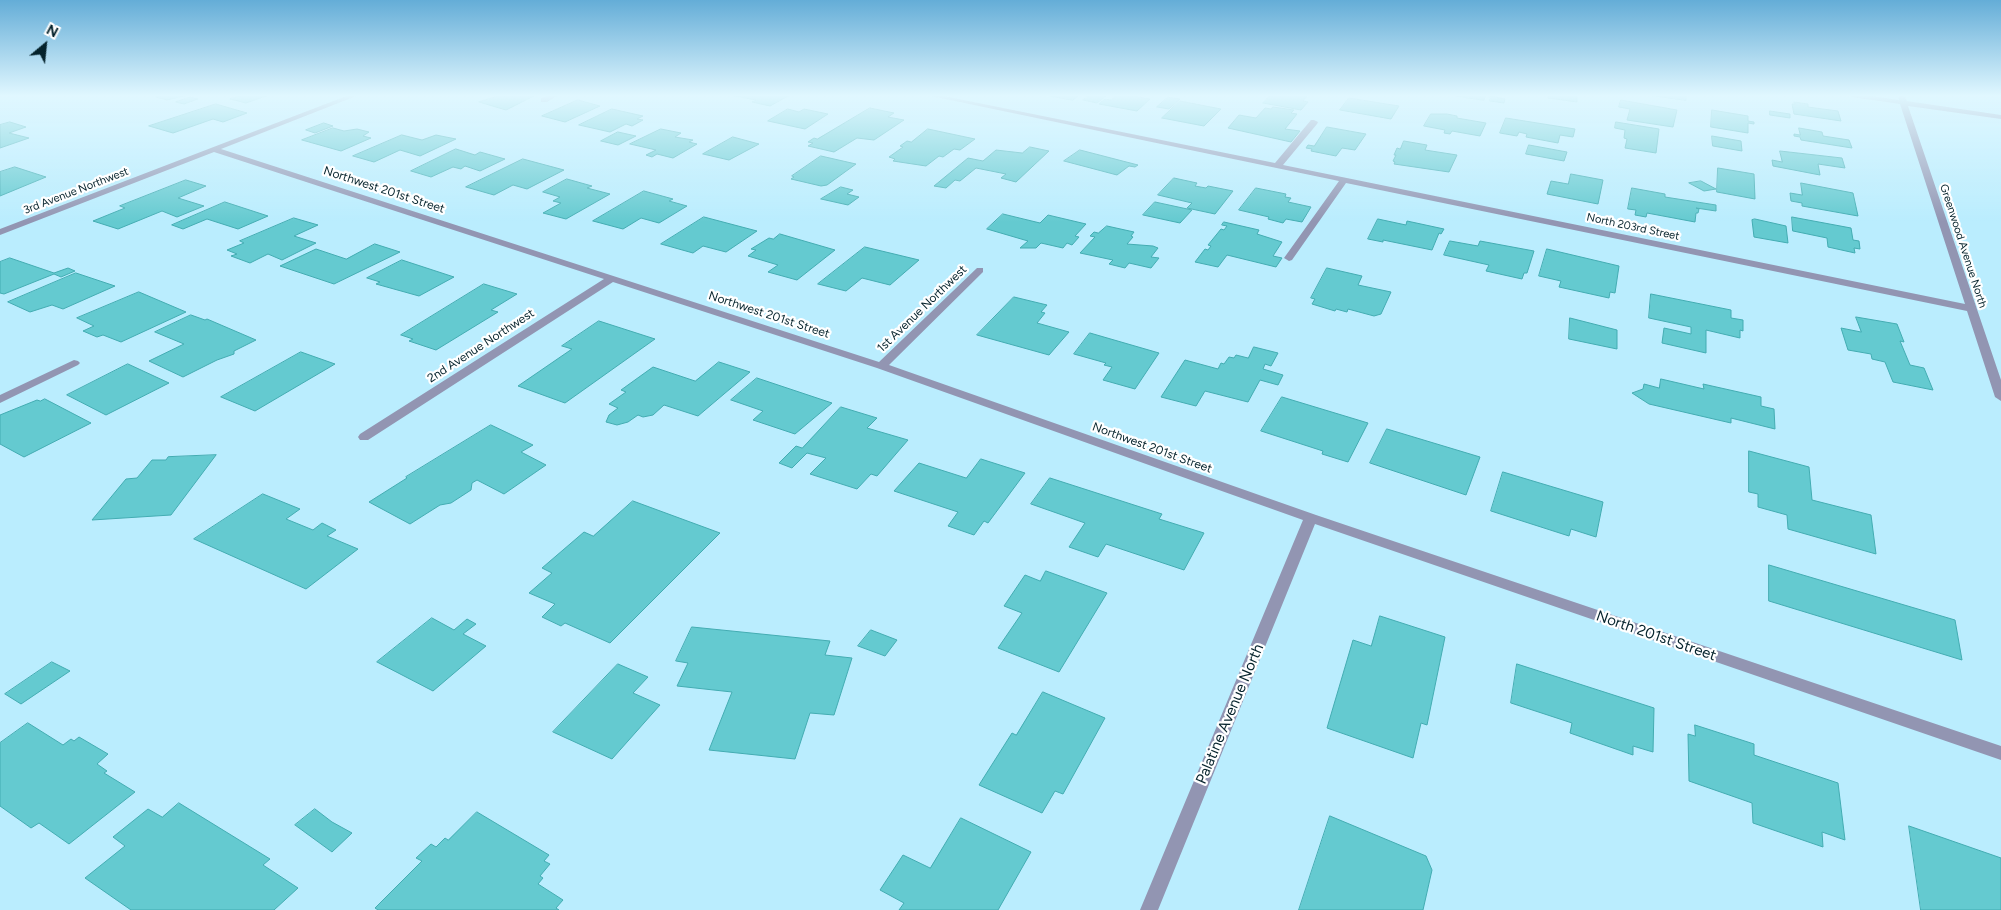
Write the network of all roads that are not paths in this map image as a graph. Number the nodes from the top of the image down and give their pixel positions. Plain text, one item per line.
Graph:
1 (247, 137) edge
2 (1138, 137) edge
3 (1301, 137) edge
4 (1915, 137) edge
5 (215, 150) junction
6 (1277, 166) junction
7 (1344, 180) junction
8 (0, 232) edge
9 (1289, 258) dead end
10 (980, 270) dead end
11 (613, 278) junction
12 (1970, 308) junction
13 (74, 363) dead end
14 (881, 366) junction
15 (2001, 397) edge
16 (0, 399) edge
17 (364, 438) dead end
18 (1311, 518) junction
19 (2001, 753) edge
20 (1149, 910) edge

1 - 5 street, 3rd Avenue Northwest
2 - 6 street, North 203rd Street
3 - 6 street
4 - 12 street, Greenwood Avenue North
5 - 8 street, 3rd Avenue Northwest
5 - 11 street, Northwest 201st Street
6 - 7 street, North 203rd Street
7 - 9 street
7 - 12 street, North 203rd Street
10 - 14 street, 1st Avenue Northwest
11 - 14 street, Northwest 201st Street
11 - 17 street, 2nd Avenue Northwest
12 - 15 street, Greenwood Avenue North
13 - 16 street
14 - 18 street, Northwest 201st Street
18 - 19 street, North 201st Street
18 - 20 street, Palatine Avenue North

